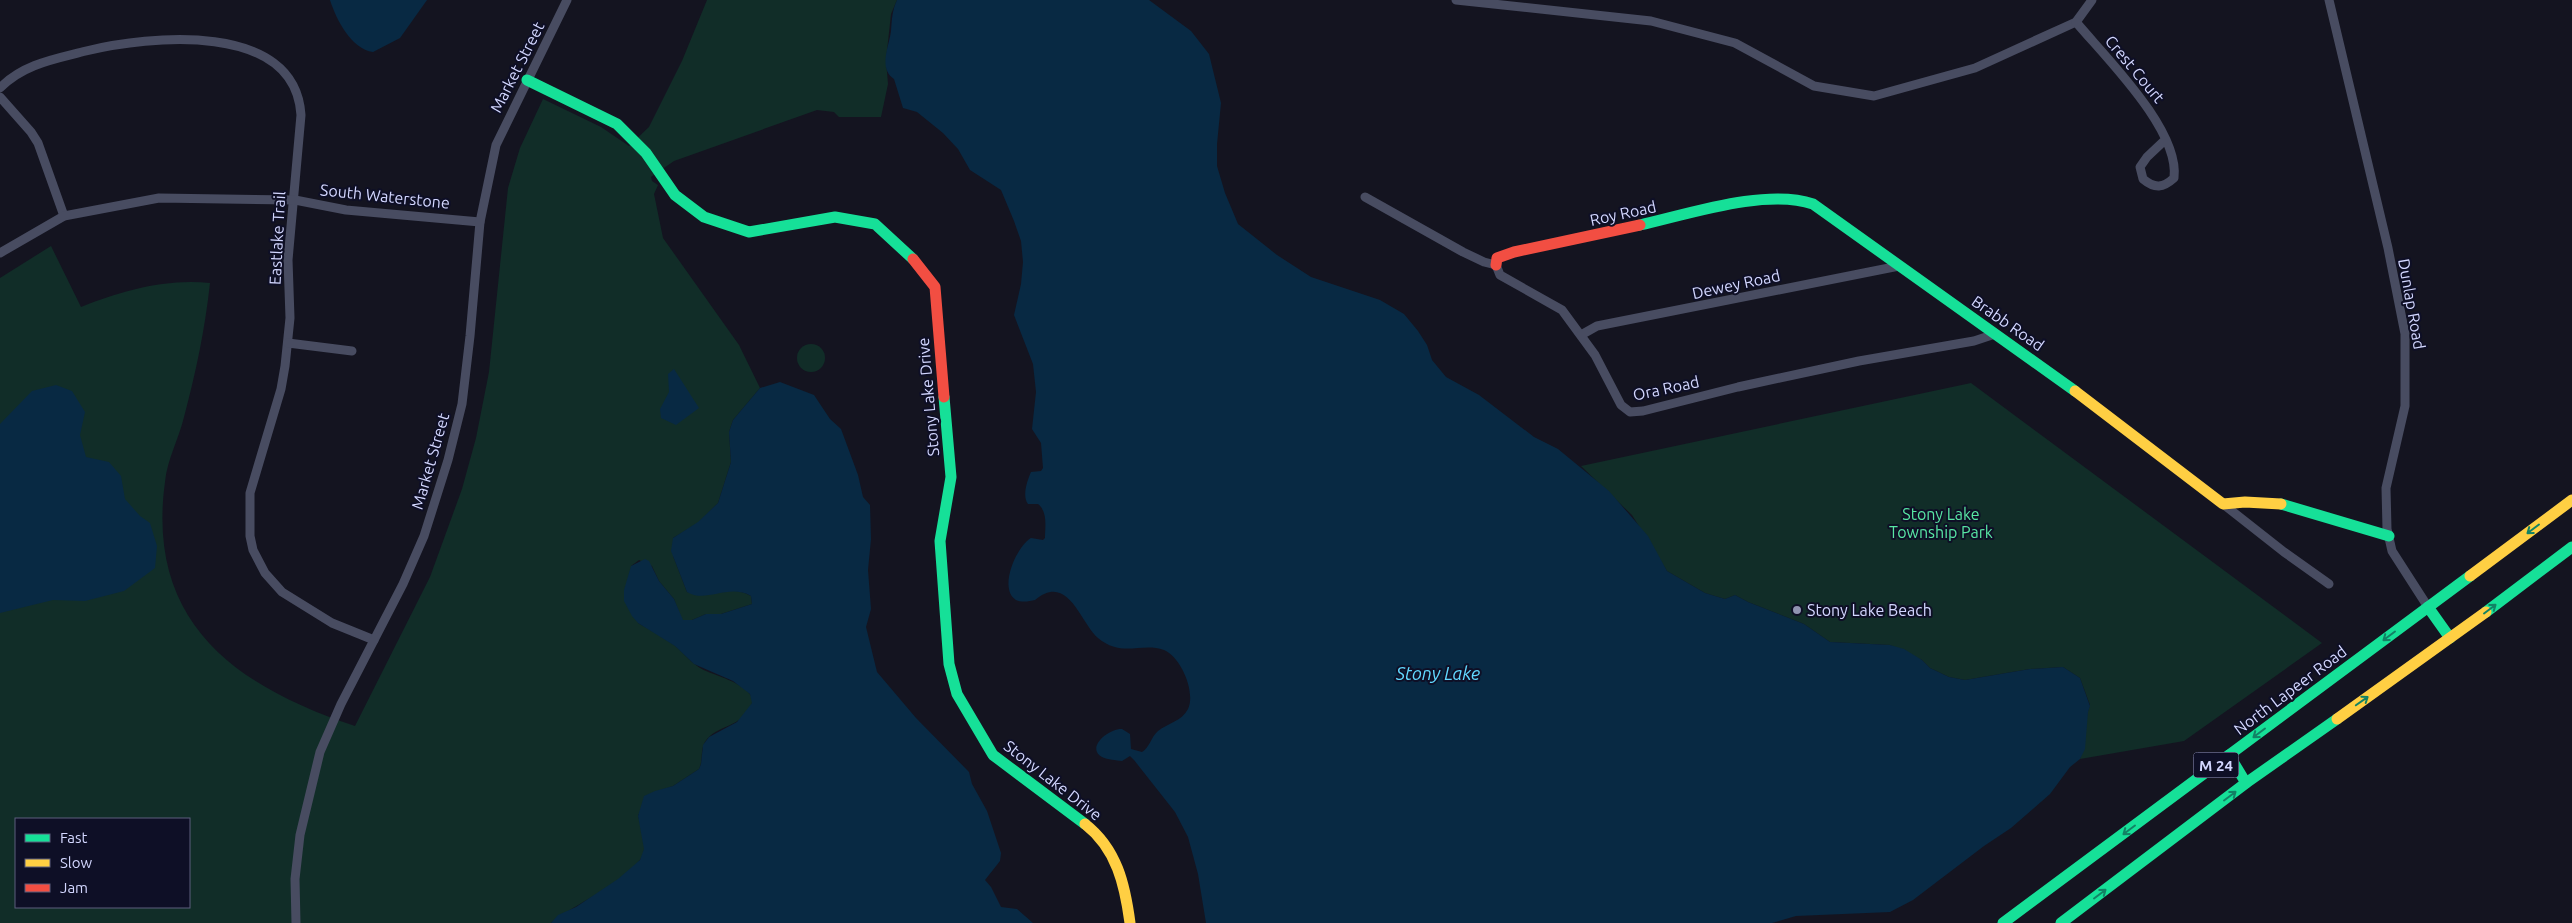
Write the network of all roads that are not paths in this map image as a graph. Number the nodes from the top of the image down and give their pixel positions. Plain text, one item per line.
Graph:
1 (566, 0) edge
2 (1456, 0) edge
3 (2092, 0) edge
4 (2329, 0) edge
5 (2076, 22) junction
6 (527, 80) junction
7 (0, 88) edge
8 (0, 97) edge
9 (2165, 140) junction
10 (1365, 197) dead end
11 (1763, 198) joint
12 (295, 200) junction
13 (64, 216) junction
14 (480, 222) junction
15 (0, 253) edge
16 (1496, 265) junction
17 (1899, 266) junction
18 (1995, 334) junction
19 (1581, 335) junction
20 (288, 343) junction
21 (352, 351) dead end
22 (2572, 500) edge
23 (2223, 504) junction
24 (2389, 536) junction
25 (2572, 547) edge
26 (2330, 584) dead end
27 (2428, 607) junction
28 (2450, 638) junction
29 (374, 640) junction
30 (2229, 755) junction
31 (2246, 783) junction
32 (296, 923) edge
33 (1130, 923) edge
34 (2003, 923) edge
35 (2061, 923) edge

1 - 6 street, Market Street
2 - 5 street
3 - 5 street
4 - 24 street, Dunlap Road
5 - 9 street, Crest Court
6 - 14 street, Market Street
6 - 33 street, Stony Lake Drive
7 - 12 street, Eastlake Trail
8 - 13 street
9 - 9 street, Crest Court
10 - 16 street, Ora Road
11 - 16 street, Roy Road
11 - 17 street, Brabb Road
12 - 13 street, South Waterstone
12 - 14 street, South Waterstone
12 - 20 street, Eastlake Trail
13 - 15 street, South Waterstone
14 - 29 street, Market Street
16 - 19 street, Ora Road
17 - 18 street, Brabb Road
17 - 19 street, Dewey Road
18 - 19 street, Ora Road
18 - 23 street, Brabb Road
20 - 21 street
20 - 29 street, Eastlake Trail
22 -> 27 street, North Lapeer Road / M 24
23 - 24 street
23 - 26 street, Brabb Road
24 - 27 street, Dunlap Road
28 -> 25 street, M 24
27 - 28 street
27 -> 30 street, North Lapeer Road / M 24
31 -> 28 street, M 24
29 - 32 street, Market Street
30 - 31 street
30 -> 34 street, North Lapeer Road / M 24
35 -> 31 street, M 24

